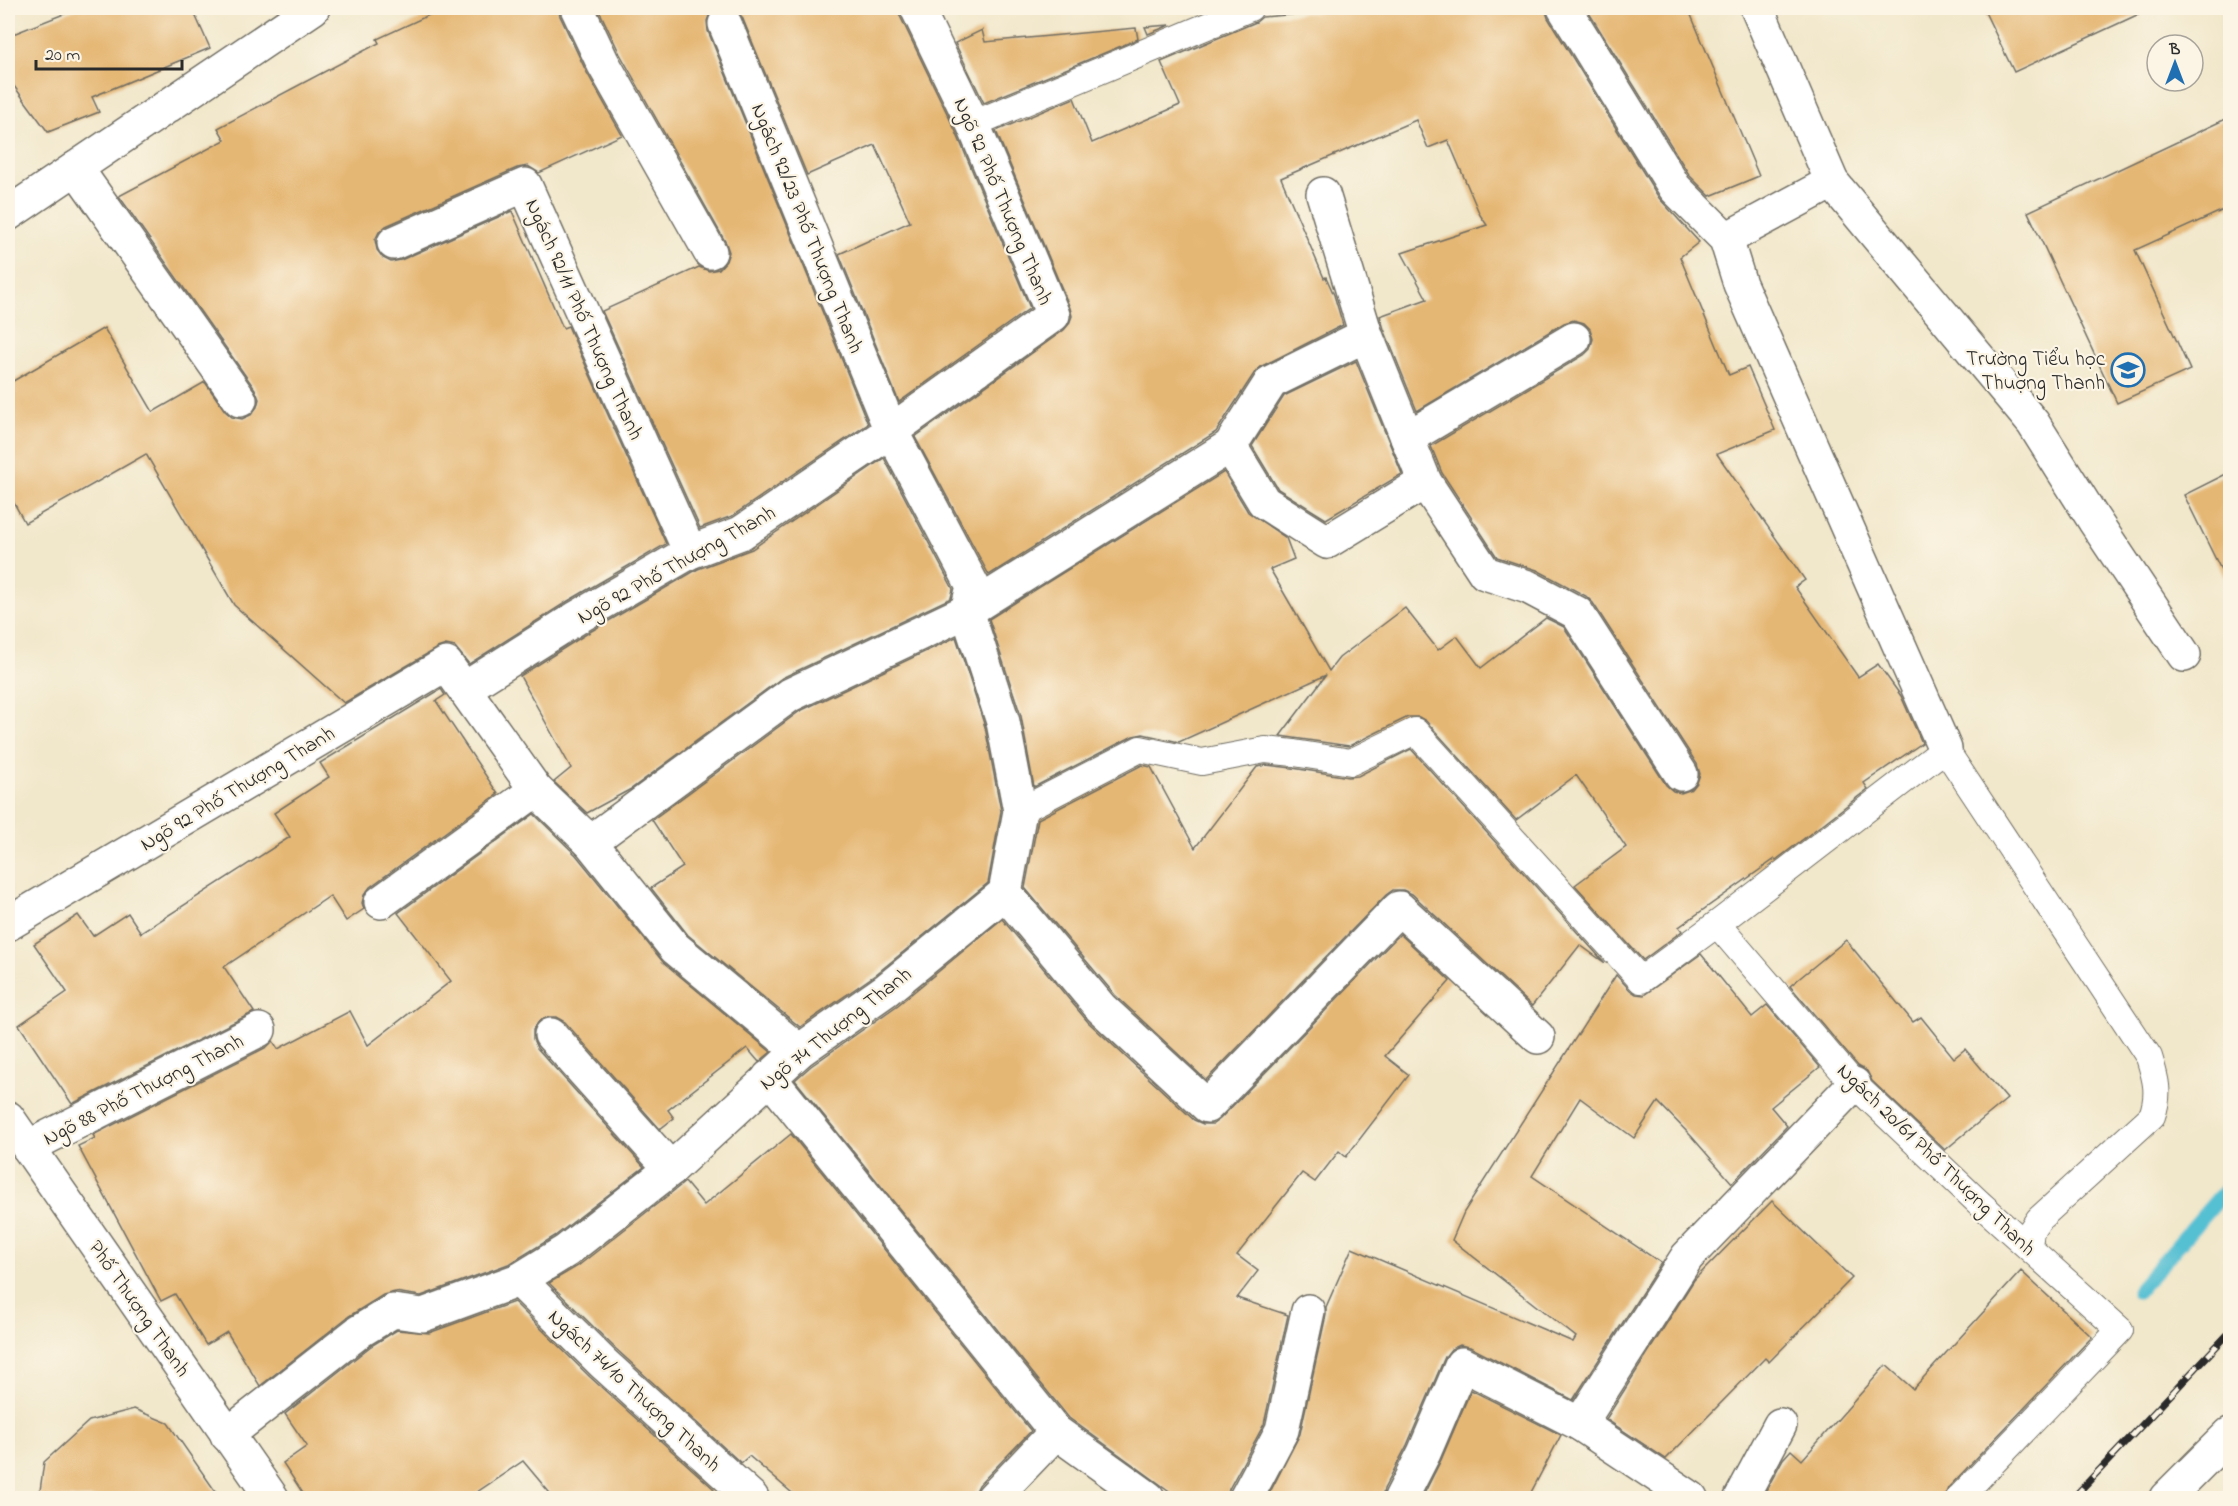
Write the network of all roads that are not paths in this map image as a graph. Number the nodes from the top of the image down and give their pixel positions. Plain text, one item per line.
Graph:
1 (313, 8) edge
2 (577, 8) edge
3 (917, 8) edge
4 (1250, 8) edge
5 (1564, 8) edge
6 (1757, 8) edge
7 (725, 24) dead end
8 (973, 124) junction
9 (76, 168) junction
10 (1832, 182) junction
11 (1323, 194) dead end
12 (8, 214) edge
13 (1726, 239) junction
14 (394, 243) dead end
15 (710, 252) dead end
16 (1366, 335) junction
17 (1574, 339) dead end
18 (240, 400) dead end
19 (891, 431) junction
20 (1407, 438) junction
21 (1230, 446) junction
22 (1425, 482) junction
23 (690, 552) junction
24 (967, 611) junction
25 (2184, 655) dead end
26 (464, 690) junction
27 (1945, 749) junction
28 (1681, 774) dead end
29 (536, 790) junction
30 (1020, 811) junction
31 (590, 842) junction
32 (1005, 893) junction
33 (381, 902) dead end
34 (8, 924) edge
35 (1717, 924) junction
36 (259, 1030) dead end
37 (550, 1035) dead end
38 (1538, 1036) dead end
39 (799, 1051) junction
40 (769, 1077) junction
41 (1854, 1084) junction
42 (8, 1118) edge
43 (28, 1147) junction
44 (671, 1169) junction
45 (2029, 1246) junction
46 (519, 1280) junction
47 (1308, 1311) dead end
48 (1581, 1424) junction
49 (1780, 1425) dead end
50 (1056, 1432) junction
51 (2230, 1434) edge
52 (227, 1435) junction
53 (272, 1498) edge
54 (753, 1498) edge
55 (993, 1498) edge
56 (1148, 1498) edge
57 (1246, 1498) edge
58 (1401, 1498) edge
59 (1691, 1498) edge
60 (1741, 1498) edge
61 (1959, 1498) edge
62 (2166, 1498) edge

1 - 9 street
2 - 15 street
3 - 8 street, Ngõ 92 Phố Thượng Thanh
4 - 8 lane
5 - 13 street
6 - 10 street
7 - 19 street, Ngách 92/23 Phố Thượng Thanh
8 - 19 street, Ngõ 92 Phố Thượng Thanh
9 - 12 street
9 - 18 street
10 - 13 street
10 - 25 street
11 - 16 street
13 - 27 street
14 - 23 street, Ngách 92/11 Phố Thượng Thanh
16 - 20 street
16 - 21 street
17 - 20 street
19 - 23 street, Ngõ 92 Phố Thượng Thanh
19 - 24 street
20 - 22 street
21 - 22 street
21 - 24 street
22 - 28 street
23 - 26 street, Ngõ 92 Phố Thượng Thanh
24 - 30 street
24 - 31 street
26 - 29 street
26 - 34 street, Ngõ 92 Phố Thượng Thanh
27 - 35 lane
27 - 45 lane
29 - 31 street
29 - 33 street
30 - 32 street
30 - 35 lane
31 - 39 street
32 - 38 street
32 - 39 street, Ngõ 74 Thượng Thanh
35 - 41 lane, Ngách 20/61 Phố Thượng Thanh
36 - 43 street, Ngõ 88 Phố Thượng Thanh
37 - 44 street
39 - 40 street, Ngõ 74 Thượng Thanh
40 - 44 street, Ngõ 74 Thượng Thanh
40 - 50 street
41 - 45 lane, Ngách 20/61 Phố Thượng Thanh
41 - 48 street
42 - 43 street, Phố Thượng Thanh
43 - 52 street, Phố Thượng Thanh
44 - 46 street, Ngõ 74 Thượng Thanh
45 - 61 lane, Ngách 20/61 Phố Thượng Thanh
46 - 52 street, Ngõ 74 Thượng Thanh
46 - 54 street, Ngách 74/10 Thượng Thanh
47 - 57 street
48 - 58 street
48 - 59 street
49 - 60 street
50 - 55 street
50 - 56 street
51 - 62 street
52 - 53 street, Phố Thượng Thanh

